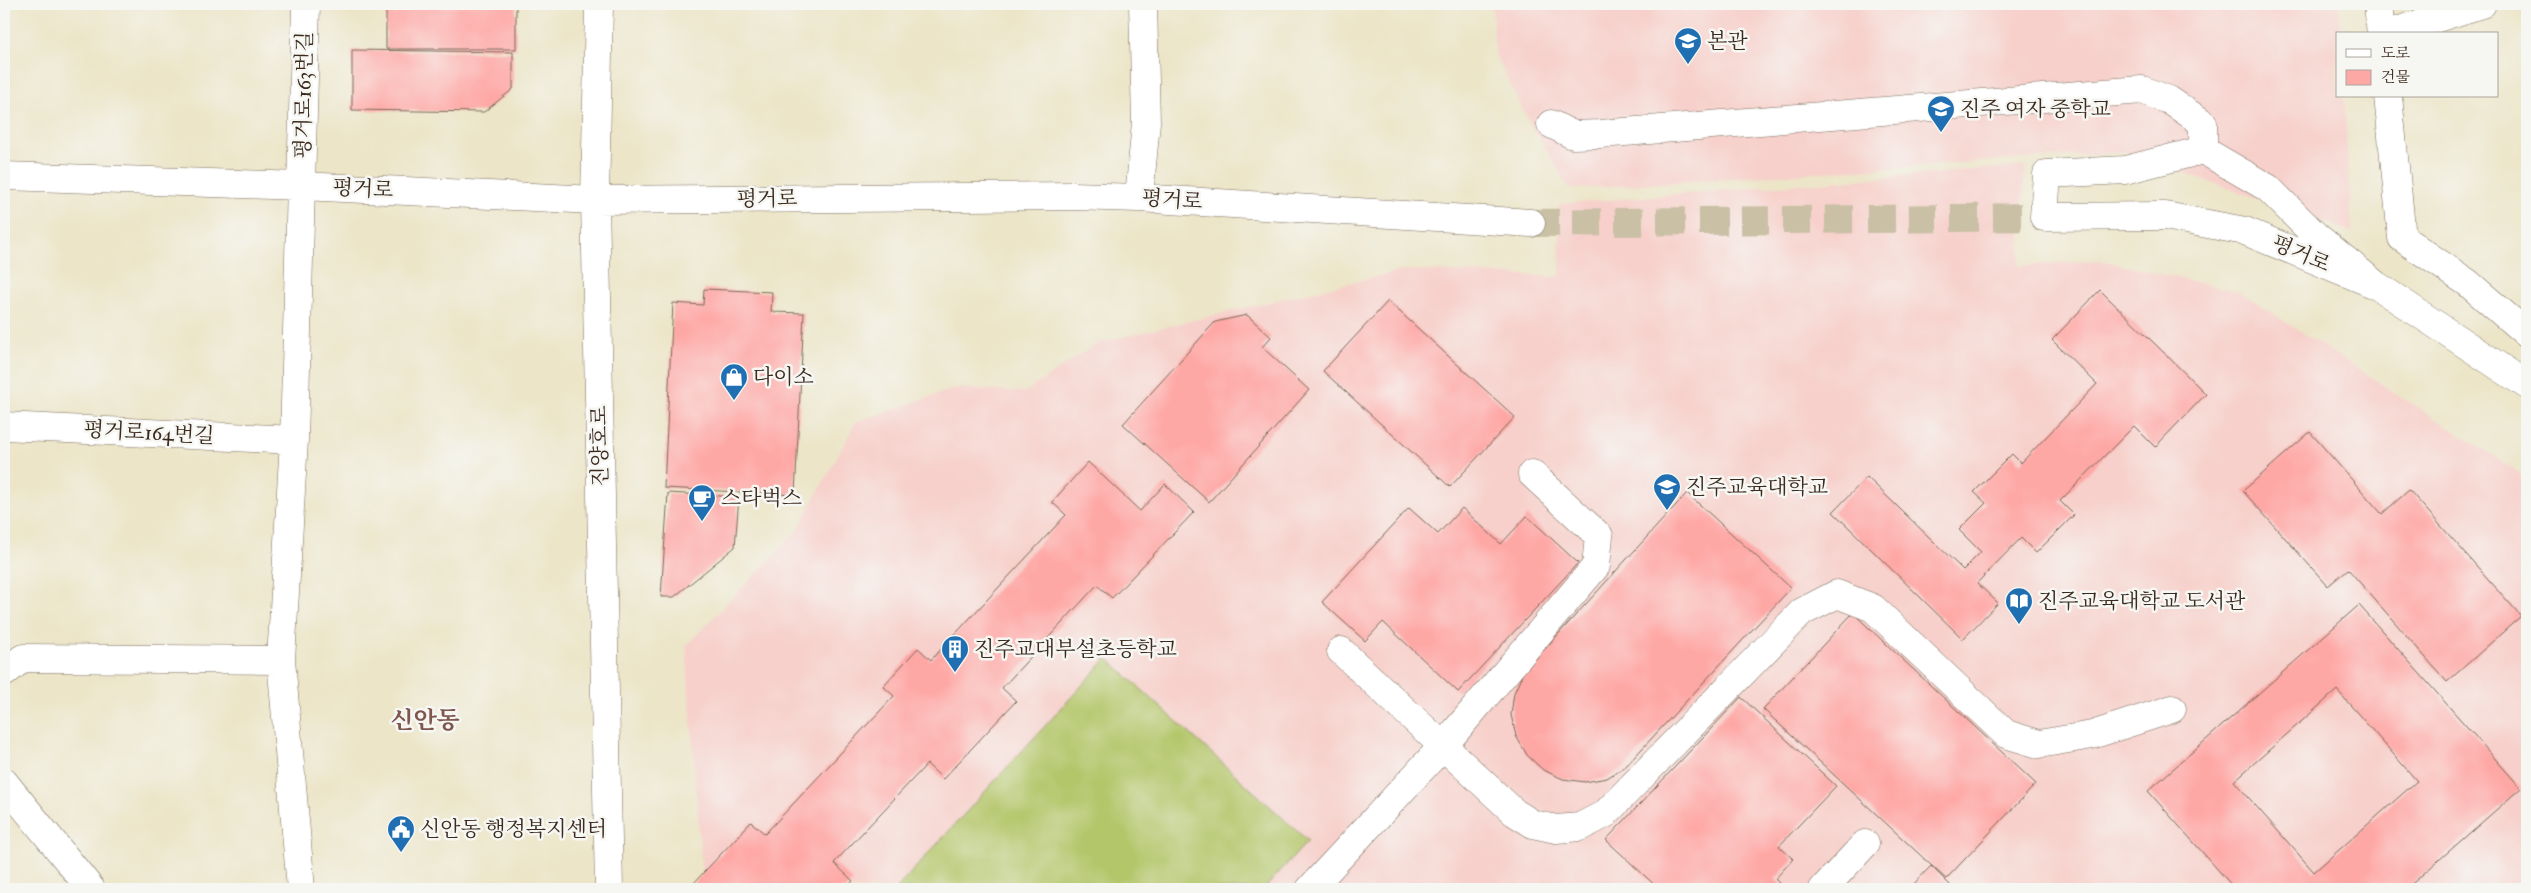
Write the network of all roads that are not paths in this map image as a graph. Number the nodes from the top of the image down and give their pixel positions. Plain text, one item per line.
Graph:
1 (306, 4) edge
2 (598, 4) edge
3 (1143, 4) edge
4 (2378, 4) edge
5 (2482, 4) edge
6 (2382, 32) edge
7 (2393, 32) edge
8 (2388, 98) edge
9 (1551, 124) dead end
10 (2204, 150) junction
11 (4, 176) edge
12 (302, 186) junction
13 (1139, 198) junction
14 (595, 200) junction
15 (1531, 223) tunnel mouth
16 (2376, 285) junction
17 (2527, 334) edge
18 (2527, 385) edge
19 (4, 426) edge
20 (294, 440) junction
21 (1532, 474) dead end
22 (1341, 651) dead end
23 (281, 660) junction
24 (4, 673) edge
25 (2172, 709) dead end
26 (1443, 746) junction
27 (4, 782) edge
28 (1865, 844) dead end
29 (91, 889) edge
30 (301, 889) edge
31 (609, 889) edge
32 (1310, 889) edge
33 (1823, 889) edge

1 - 12 street, 평거로163번길
2 - 14 street, 진양호로
3 - 13 street
4 - 6 street
5 - 7 street
8 - 17 street
9 - 10 street
10 - 16 street
10 - 16 street, 평거로
11 - 12 street, 평거로
12 - 14 street, 평거로
12 - 20 street
13 - 14 street, 평거로
13 - 15 street, 평거로
14 - 31 street, 진양호로
16 - 18 street, 평거로
19 - 20 street, 평거로164번길
20 - 23 street
21 - 26 street
22 - 26 street
23 - 24 street
23 - 30 street
25 - 26 street
26 - 32 street
27 - 29 street
28 - 33 street

